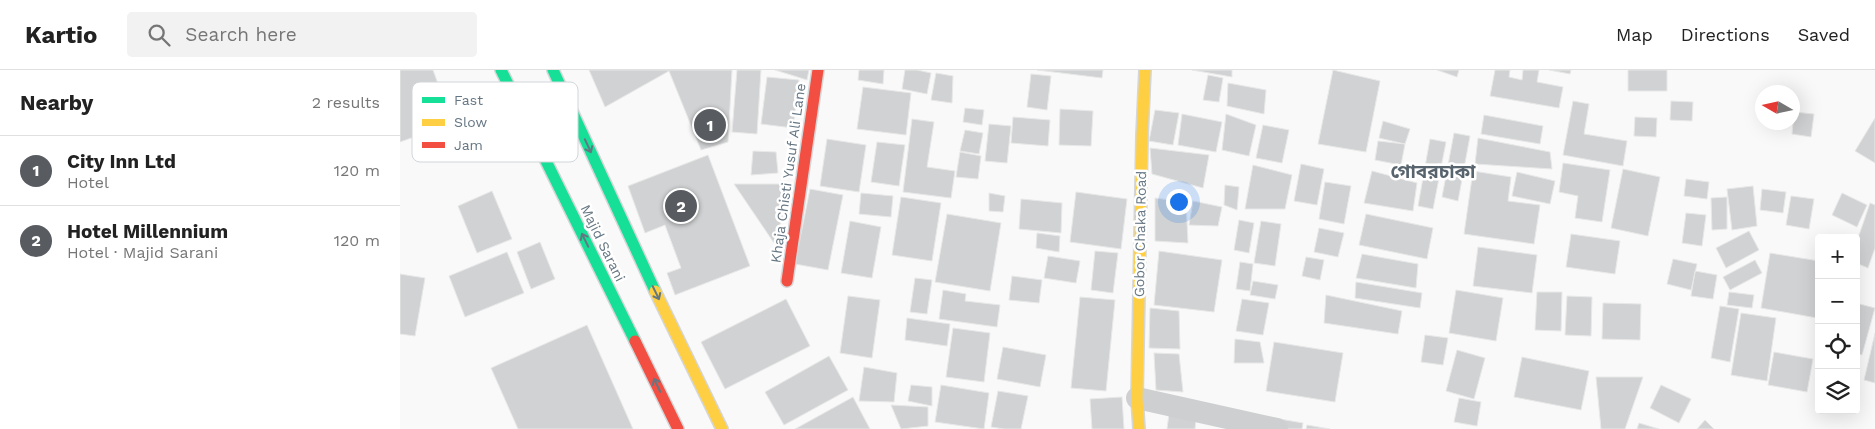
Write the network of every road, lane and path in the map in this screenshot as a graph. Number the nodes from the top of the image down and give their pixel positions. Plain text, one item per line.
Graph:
1 (500, 70) edge
2 (553, 70) edge
3 (818, 70) edge
4 (1145, 70) edge
5 (506, 82) edge
6 (559, 82) edge
7 (578, 124) edge
8 (546, 162) edge
9 (787, 281) dead end
10 (1137, 398) junction
11 (678, 429) edge
12 (722, 429) edge
13 (1139, 429) edge
14 (1277, 429) edge

5 -> 1 main road, Majid Sarani
2 -> 6 main road, Majid Sarani
3 - 9 main road, Khaja Chisti Yusuf Ali Lane
4 - 10 main road, Gobor Chaka Road
7 -> 12 main road, Majid Sarani
11 -> 8 main road, Majid Sarani
10 - 13 main road, Gobor Chaka Road
10 - 14 street

